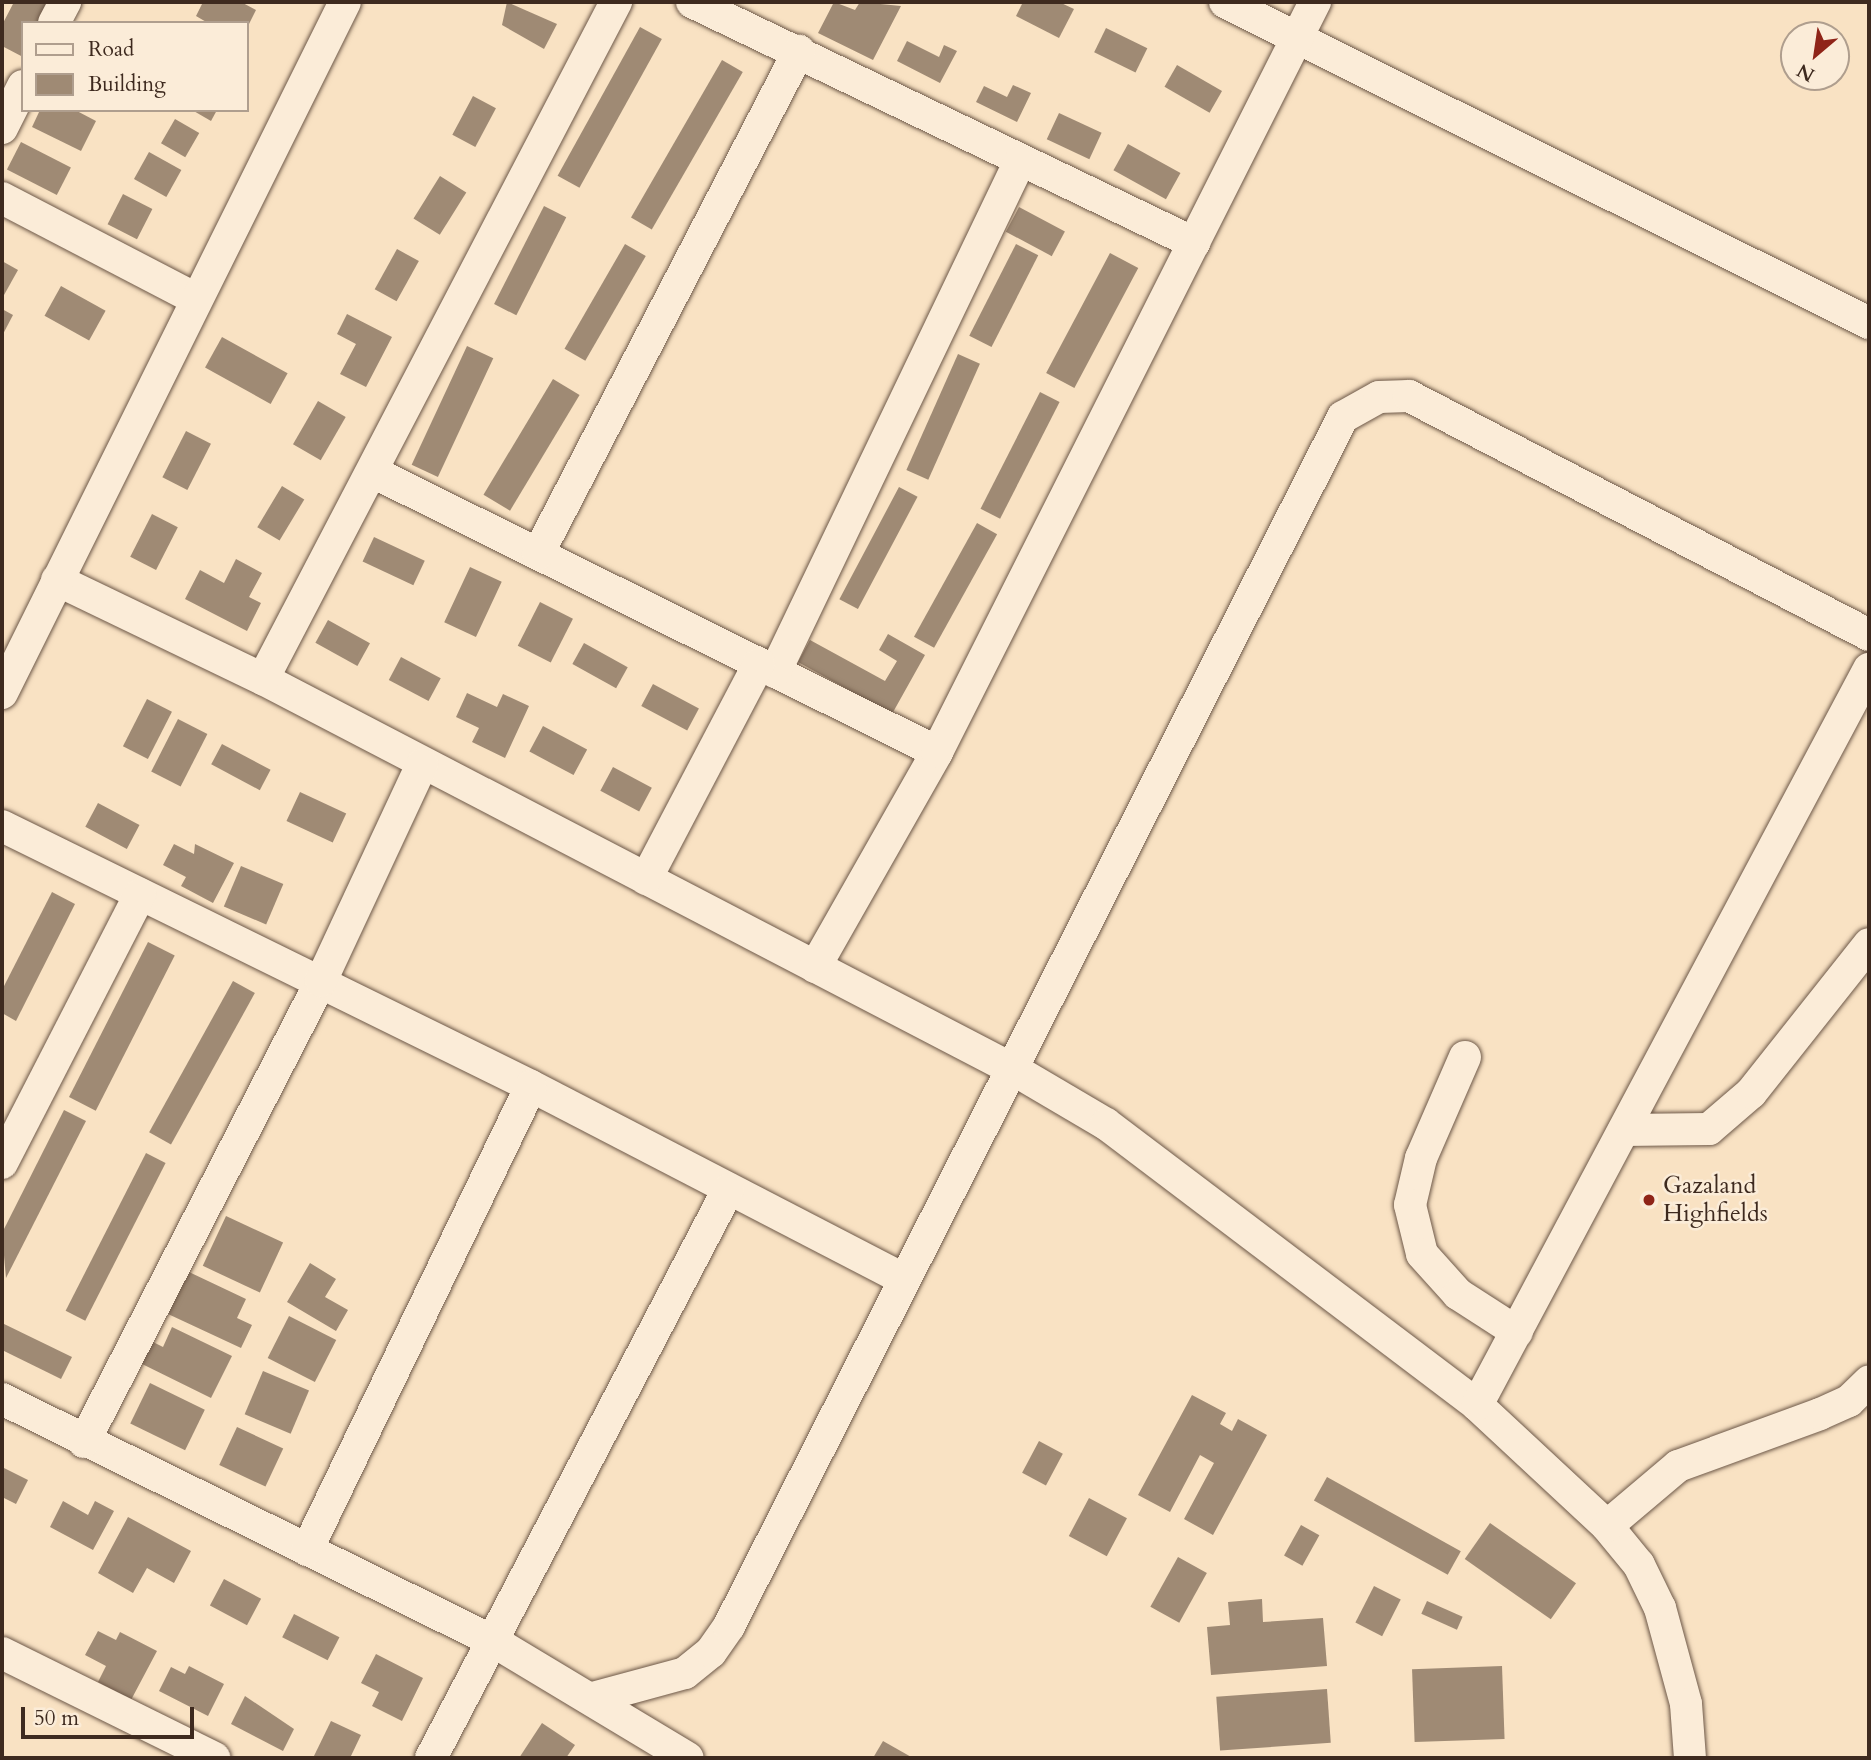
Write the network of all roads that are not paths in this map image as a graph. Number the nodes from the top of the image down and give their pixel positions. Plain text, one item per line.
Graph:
1 (65, 2) edge
2 (345, 2) edge
3 (616, 2) edge
4 (692, 2) edge
5 (1225, 2) edge
6 (1315, 2) edge
7 (55, 21) edge
8 (1297, 38) junction
9 (799, 51) junction
10 (21, 90) edge
11 (2, 128) edge
12 (1019, 163) junction
13 (2, 198) edge
14 (1194, 243) junction
15 (196, 299) junction
16 (1869, 323) edge
17 (373, 472) junction
18 (538, 554) junction
19 (57, 580) junction
20 (1869, 635) edge
21 (767, 668) junction
22 (1869, 669) edge
23 (263, 679) junction
24 (2, 693) edge
25 (937, 752) junction
26 (422, 764) junction
27 (2, 826) edge
28 (646, 879) junction
29 (140, 894) junction
30 (1869, 944) edge
31 (815, 967) junction
32 (321, 981) junction
33 (1465, 1057) dead end
34 (1016, 1070) junction
35 (531, 1086) junction
36 (1624, 1130) junction
37 (2, 1163) edge
38 (728, 1189) junction
39 (904, 1279) junction
40 (1517, 1332) junction
41 (1869, 1382) edge
42 (2, 1399) edge
43 (1477, 1405) junction
44 (84, 1442) junction
45 (1607, 1526) junction
46 (307, 1550) junction
47 (492, 1641) junction
48 (2, 1653) edge
49 (593, 1698) junction
50 (211, 1758) edge
51 (431, 1758) edge
52 (688, 1758) edge
53 (1690, 1758) edge

1 - 7 street
2 - 15 street
3 - 17 street
4 - 9 street
5 - 8 street
6 - 8 street
8 - 14 street
8 - 16 street
9 - 12 street
9 - 18 street
10 - 11 street
12 - 14 street
12 - 21 street
13 - 15 street
14 - 25 street
15 - 19 street
17 - 18 street
17 - 23 street
18 - 21 street
19 - 23 street
19 - 24 street
20 - 34 street
21 - 25 street
21 - 28 street
22 - 36 street
23 - 26 street
25 - 31 street
26 - 28 street
26 - 32 street
27 - 29 street
28 - 31 street
29 - 32 street
29 - 37 street
30 - 36 street
31 - 34 street
32 - 35 street
32 - 44 street
33 - 40 street
34 - 39 street
34 - 43 street
35 - 38 street
35 - 46 street
36 - 40 street
38 - 39 street
38 - 47 street
39 - 49 street
40 - 43 street
41 - 45 street
42 - 44 street
43 - 45 street
44 - 46 street
45 - 53 street
46 - 47 street
47 - 49 street
47 - 51 street
48 - 50 street
49 - 52 street

